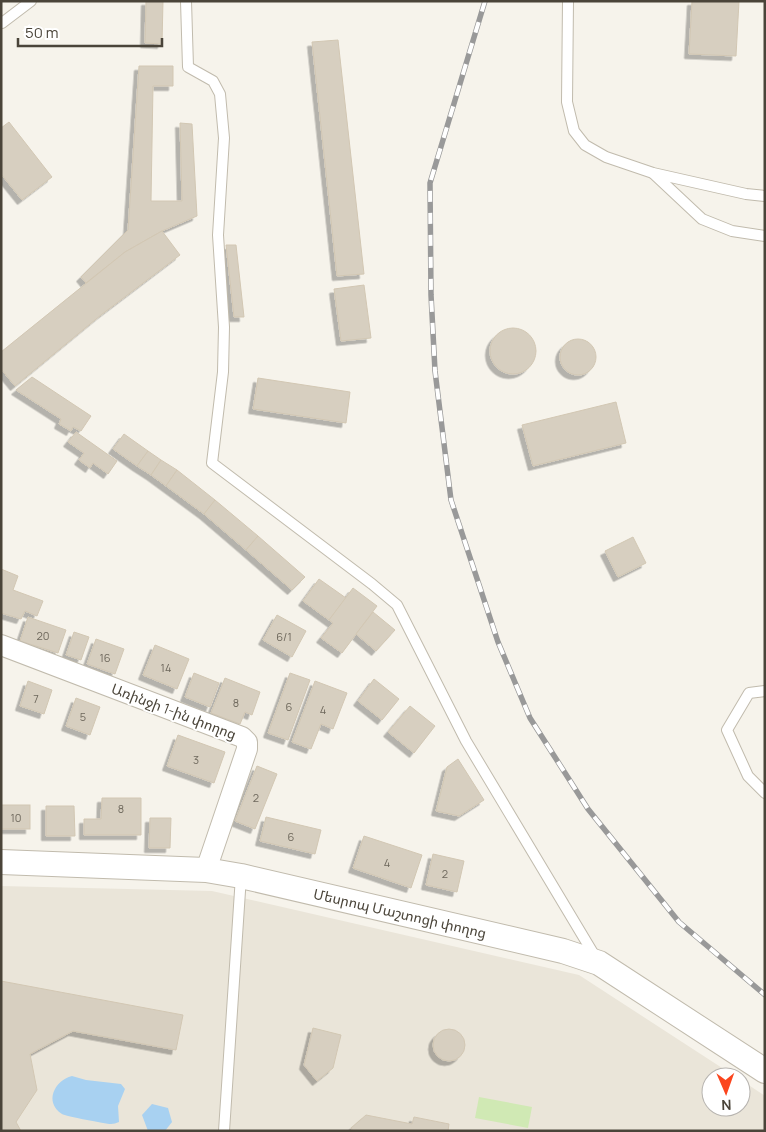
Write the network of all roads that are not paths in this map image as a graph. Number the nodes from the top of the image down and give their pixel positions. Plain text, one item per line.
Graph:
1 (31, 1) edge
2 (186, 1) edge
3 (568, 1) edge
4 (2, 23) edge
5 (653, 173) junction
6 (765, 196) edge
7 (765, 236) edge
8 (1, 645) edge
9 (765, 691) edge
10 (765, 793) edge
11 (1, 862) edge
12 (206, 870) junction
13 (241, 876) junction
14 (599, 963) junction
15 (765, 1071) edge
16 (224, 1131) edge

1 - 4 lane
2 - 14 lane
3 - 5 lane
5 - 6 lane
5 - 7 lane
8 - 12 street, Առինջի 1-ին փողոց
9 - 10 lane
11 - 12 street, Մեսրոպ Մաշտոցի փողոց
12 - 13 street, Մեսրոպ Մաշտոցի փողոց
13 - 14 street, Մեսրոպ Մաշտոցի փողոց
13 - 16 lane
14 - 15 street, Մեսրոպ Մաշտոցի փողոց

